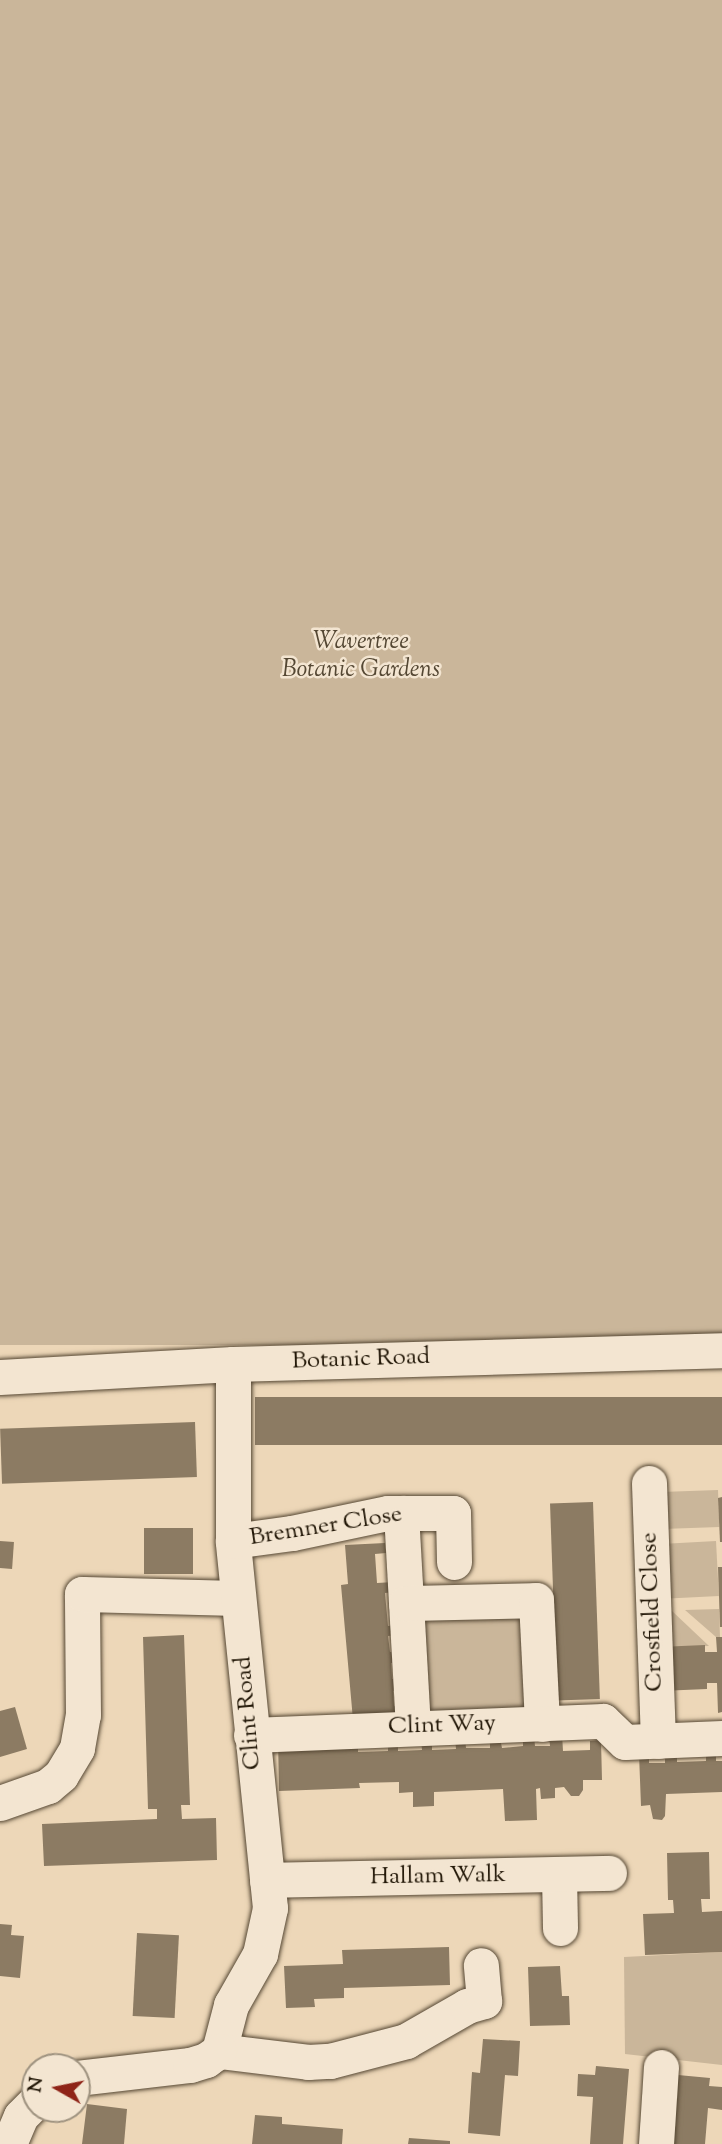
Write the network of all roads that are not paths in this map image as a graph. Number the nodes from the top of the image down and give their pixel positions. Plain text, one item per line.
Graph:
1 (722, 1350) edge
2 (233, 1364) junction
3 (0, 1377) edge
4 (649, 1483) dead end
5 (401, 1513) junction
6 (233, 1541) junction
7 (454, 1562) dead end
8 (238, 1598) junction
9 (407, 1602) junction
10 (542, 1724) junction
11 (413, 1726) junction
12 (251, 1735) junction
13 (722, 1738) edge
14 (641, 1742) junction
15 (0, 1803) edge
16 (609, 1874) dead end
17 (559, 1875) junction
18 (267, 1880) junction
19 (560, 1928) dead end
20 (481, 1965) dead end
21 (219, 2051) junction
22 (661, 2067) dead end
23 (91, 2076) edge
24 (21, 2115) edge
25 (9, 2144) edge
26 (656, 2144) edge

1 - 2 street, Botanic Road
2 - 3 street, Botanic Road
2 - 6 street, Clint Road
4 - 14 street, Crosfield Close
5 - 6 street, Bremner Close
5 - 7 street, Bremner Close
5 - 9 street
6 - 8 street, Clint Road
8 - 12 street, Clint Road
8 - 15 street
9 - 10 street
9 - 11 street
10 - 11 street, Clint Way
10 - 14 street, Clint Way
11 - 12 street, Clint Way
12 - 18 street, Clint Road
13 - 14 street
16 - 17 street, Hallam Walk
17 - 18 street, Hallam Walk
17 - 19 street
18 - 21 street, Clint Road
20 - 21 street
21 - 23 street
22 - 26 street
24 - 25 street

